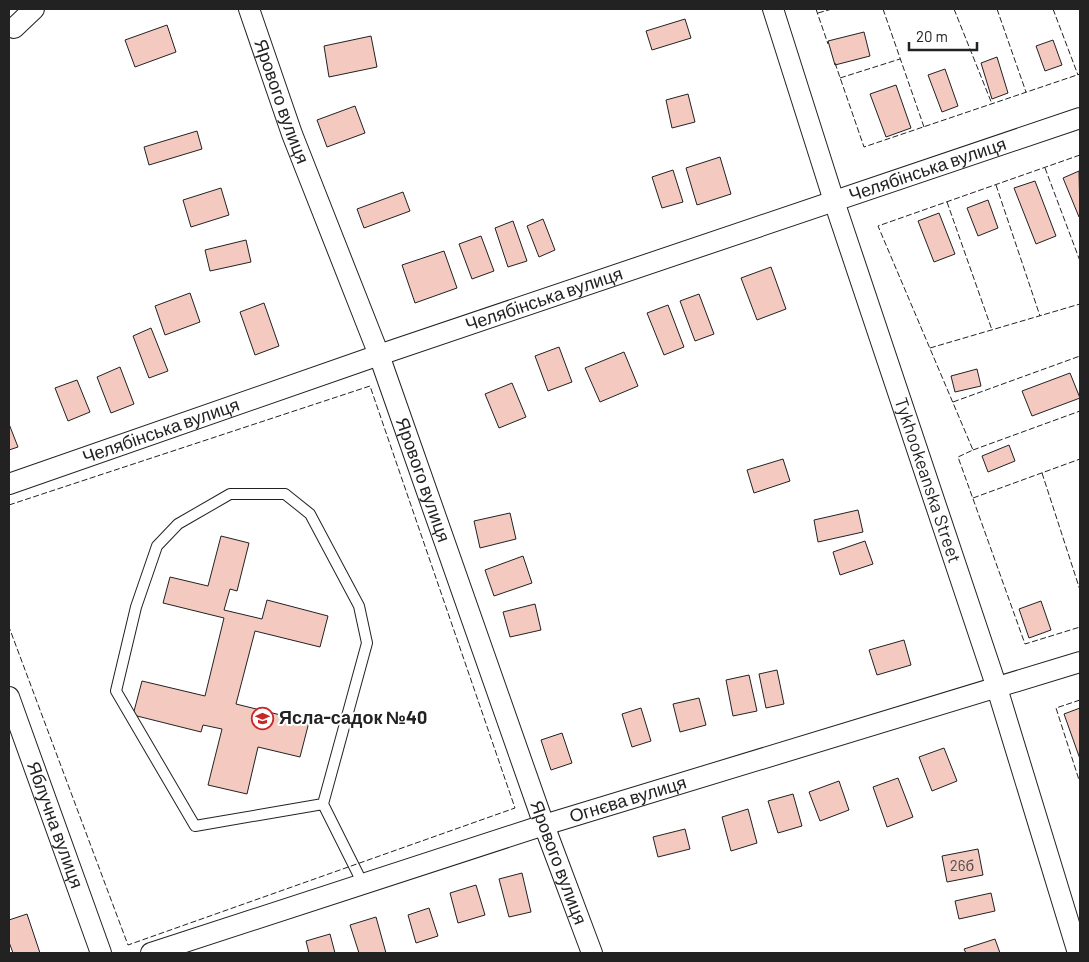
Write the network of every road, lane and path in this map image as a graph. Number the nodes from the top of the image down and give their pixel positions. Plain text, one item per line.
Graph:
1 (34, 9) edge
2 (249, 9) edge
3 (773, 9) edge
4 (14, 28) dead end
5 (1080, 118) edge
6 (834, 201) junction
7 (379, 355) junction
8 (9, 484) edge
9 (1080, 662) edge
10 (997, 688) junction
11 (9, 697) edge
12 (323, 804) junction
13 (544, 825) junction
14 (363, 884) junction
15 (100, 953) edge
16 (151, 953) edge
17 (592, 953) edge
18 (1078, 953) edge

1 - 4 street
2 - 7 street, Ярового вулиця
3 - 6 street, Tykhookeanska Street
5 - 6 street, Челябінська вулиця
6 - 7 street, Челябінська вулиця
6 - 10 street, Tykhookeanska Street
7 - 8 street, Челябінська вулиця
7 - 13 street, Ярового вулиця
9 - 10 street, Огнєва вулиця
10 - 13 street, Огнєва вулиця
10 - 18 street, Tykhookeanska Street
11 - 15 street, Яблучна вулиця
12 - 12 lane
12 - 14 lane
13 - 14 street, Огнєва вулиця
13 - 17 street, Ярового вулиця
14 - 16 street, Огнєва вулиця

